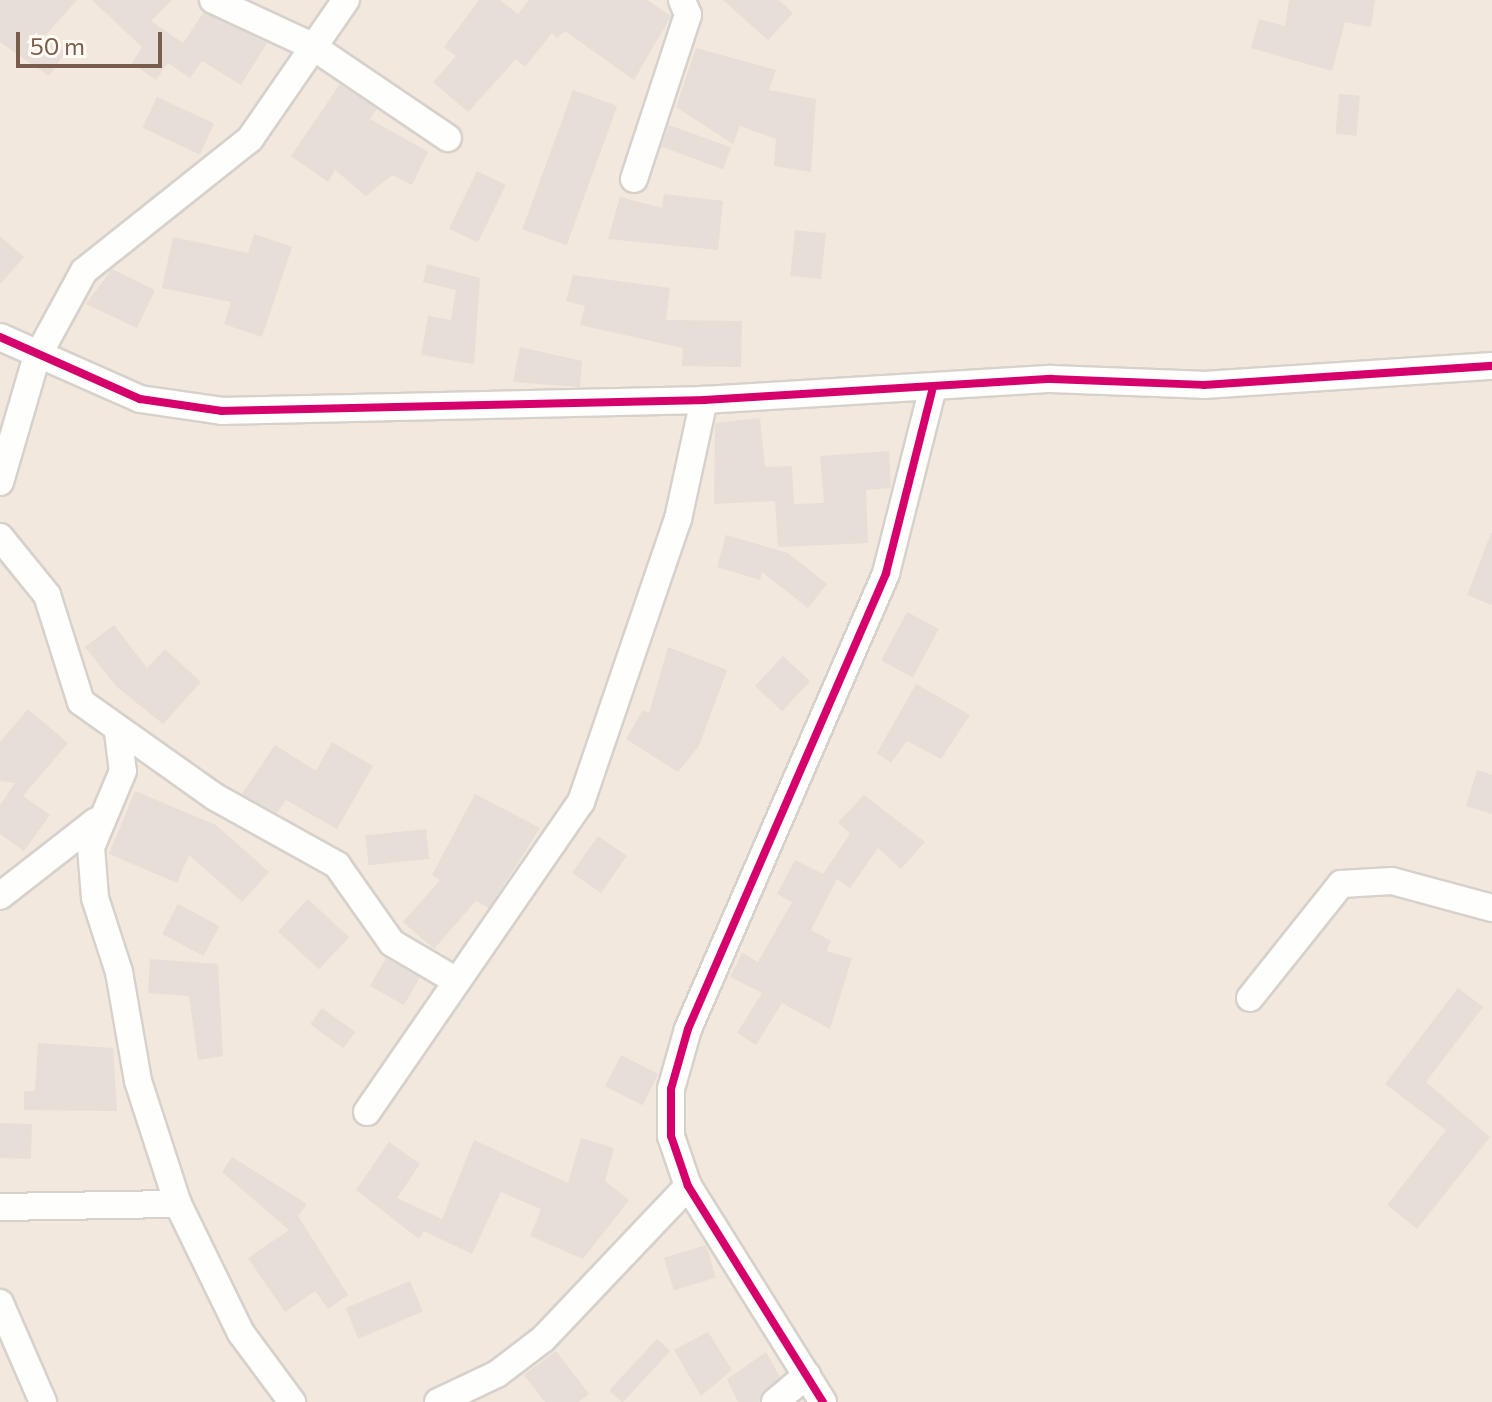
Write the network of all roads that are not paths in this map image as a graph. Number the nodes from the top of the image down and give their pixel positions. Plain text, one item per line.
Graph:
1 (213, 0) edge
2 (346, 0) edge
3 (682, 0) edge
4 (312, 46) junction
5 (448, 138) dead end
6 (634, 179) dead end
7 (0, 337) edge
8 (36, 359) junction
9 (1492, 366) edge
10 (932, 391) junction
11 (704, 400) junction
12 (0, 482) edge
13 (0, 537) edge
14 (118, 732) junction
15 (96, 821) junction
16 (0, 896) edge
17 (1492, 908) edge
18 (455, 980) junction
19 (1250, 998) dead end
20 (367, 1112) dead end
21 (688, 1186) junction
22 (178, 1204) junction
23 (0, 1207) edge
24 (0, 1303) edge
25 (807, 1375) junction
26 (43, 1402) edge
27 (292, 1402) edge
28 (438, 1402) edge
29 (775, 1402) edge
30 (823, 1402) edge

1 - 4 street
2 - 4 street
3 - 6 street
4 - 5 street
4 - 8 street
7 - 8 street
8 - 11 street
8 - 12 street
9 - 10 street
10 - 11 street
10 - 21 street
11 - 18 street
13 - 14 street
14 - 15 street
14 - 18 street
15 - 16 street
15 - 22 street
17 - 19 street
18 - 20 street
21 - 25 street
21 - 28 street
22 - 23 street
22 - 27 street
24 - 26 street
25 - 29 street
25 - 30 street

